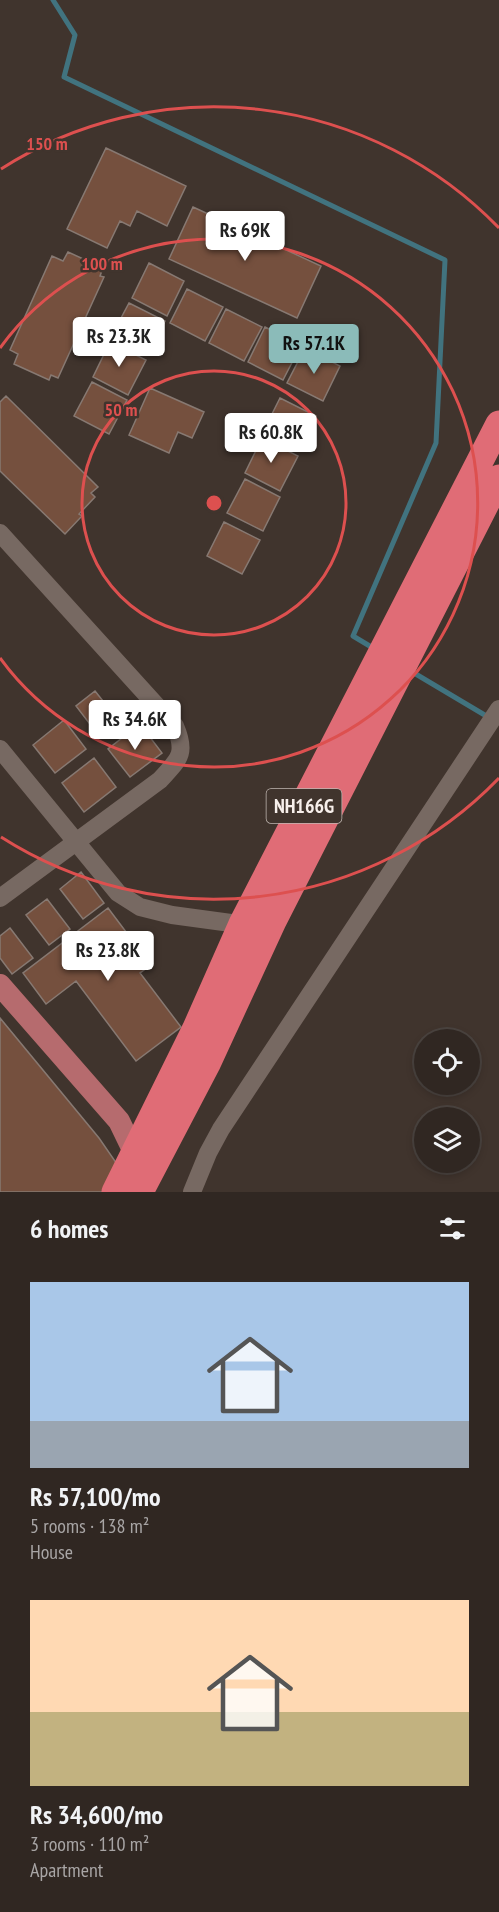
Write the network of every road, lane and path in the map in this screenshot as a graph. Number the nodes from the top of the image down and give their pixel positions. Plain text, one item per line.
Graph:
1 (499, 424) edge
2 (499, 478) edge
3 (3, 543) edge
4 (499, 709) edge
5 (0, 749) edge
6 (75, 842) junction
7 (0, 898) edge
8 (242, 924) junction
9 (269, 928) junction
10 (0, 985) edge
11 (134, 1152) junction
12 (144, 1184) edge
13 (116, 1192) edge
14 (192, 1192) edge

1 - 8 highway, NH166G
2 - 9 highway, NH166G
3 - 6 street
4 - 14 street
5 - 6 street
6 - 7 street
6 - 8 street
8 - 9 street
8 - 11 highway, NH166G
9 - 12 highway, NH166G
10 - 11 main road
11 - 12 street
11 - 13 highway, NH166G

